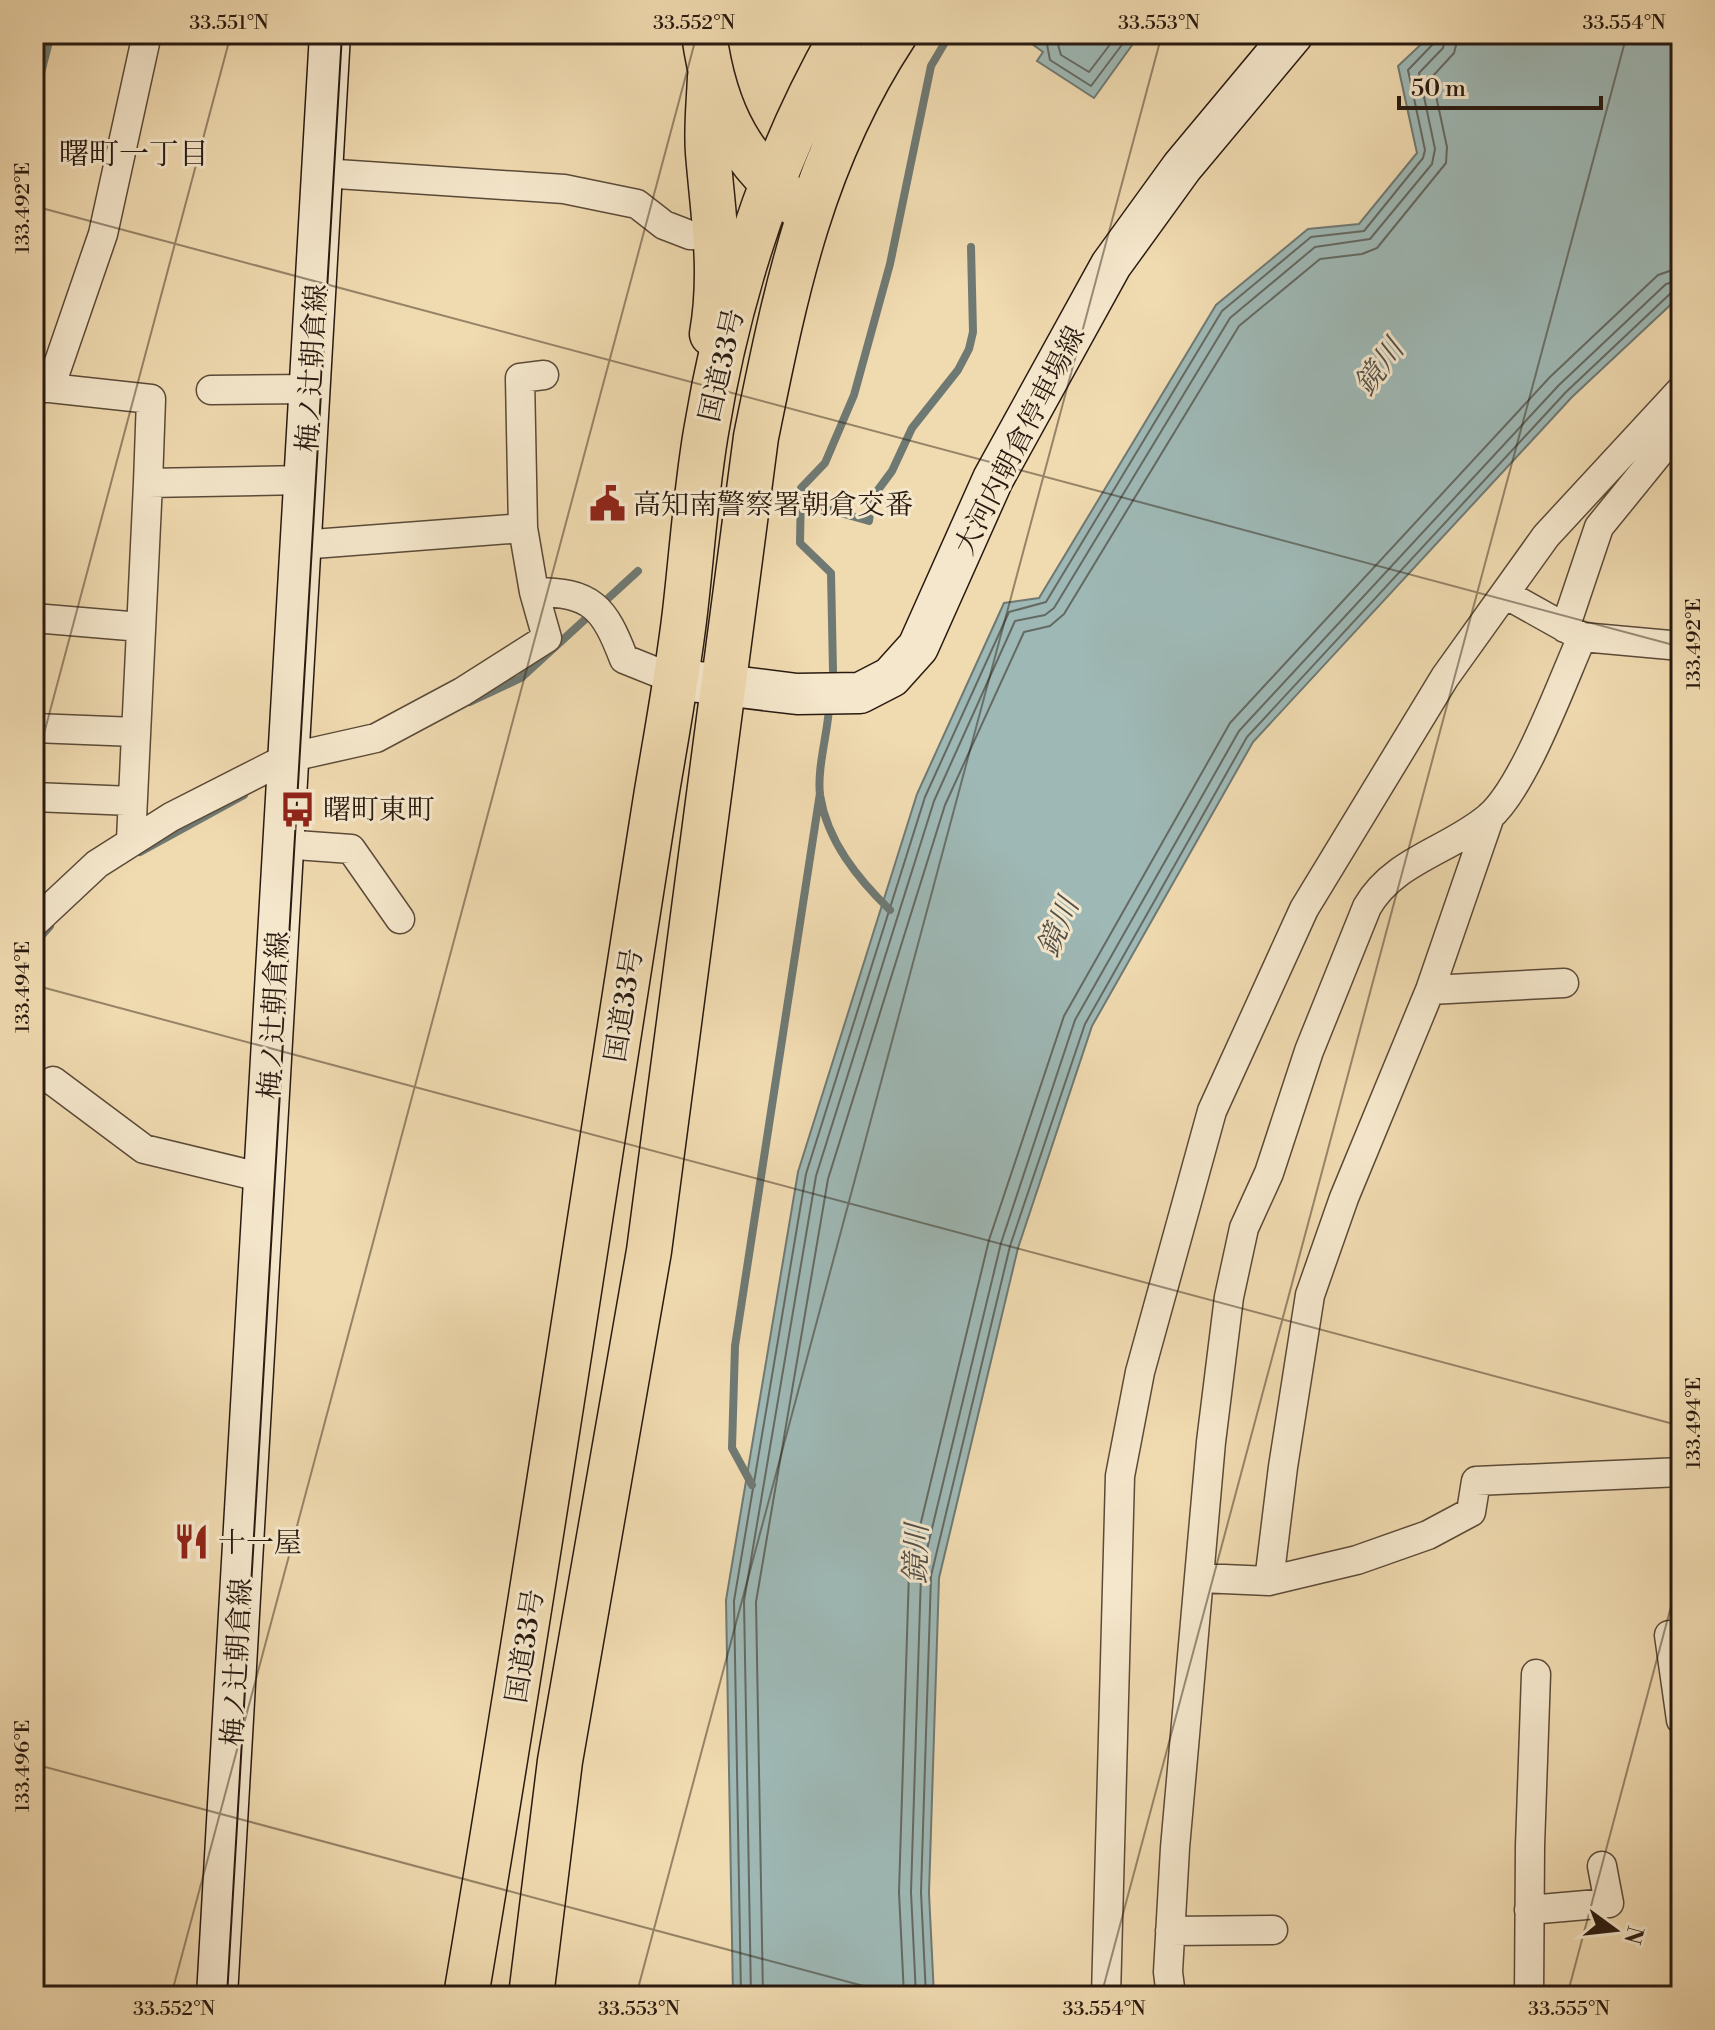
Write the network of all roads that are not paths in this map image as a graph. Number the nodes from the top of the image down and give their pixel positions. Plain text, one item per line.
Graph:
1 (147, 34) edge
2 (330, 34) edge
3 (704, 34) edge
4 (843, 34) edge
5 (895, 34) edge
6 (1293, 34) edge
7 (710, 77) junction
8 (322, 173) junction
9 (769, 184) junction
10 (807, 213) junction
11 (718, 236) junction
12 (544, 375) dead end
13 (42, 388) edge
14 (310, 389) junction
15 (211, 390) dead end
16 (1681, 390) edge
17 (1681, 426) edge
18 (706, 431) junction
19 (304, 480) junction
20 (148, 483) junction
21 (523, 528) junction
22 (300, 545) junction
23 (534, 592) junction
24 (1505, 594) junction
25 (34, 618) edge
26 (141, 627) junction
27 (1574, 632) junction
28 (1681, 646) edge
29 (674, 679) junction
30 (722, 687) junction
31 (34, 728) edge
32 (136, 732) junction
33 (287, 758) junction
34 (34, 797) edge
35 (132, 801) junction
36 (1490, 816) junction
37 (131, 840) junction
38 (282, 844) junction
39 (400, 919) dead end
40 (34, 923) edge
41 (1564, 983) dead end
42 (1430, 990) junction
43 (53, 1081) dead end
44 (264, 1178) junction
45 (1681, 1472) edge
46 (1201, 1578) junction
47 (1269, 1581) junction
48 (1669, 1635) dead end
49 (1536, 1674) dead end
50 (1681, 1720) edge
51 (507, 1753) junction
52 (560, 1761) junction
53 (1602, 1866) dead end
54 (1529, 1910) junction
55 (1273, 1930) dead end
56 (1170, 1931) junction
57 (217, 1996) edge
58 (466, 1996) edge
59 (486, 1996) edge
60 (509, 1996) edge
61 (531, 1996) edge
62 (1106, 1996) edge
63 (1171, 1996) edge
64 (1529, 1996) edge

1 - 13 street
2 - 8 main road, 梅ノ辻朝倉線
3 - 7 main road
4 - 9 main road, 国道33号
5 - 10 main road, 国道33号
6 - 30 main road, 大河内朝倉停車場線
7 - 9 main road
7 - 11 main road
8 - 11 street
8 - 14 main road, 梅ノ辻朝倉線
9 - 10 main road
9 - 18 main road, 国道33号
10 - 30 main road, 国道33号
11 - 18 main road
12 - 21 street
13 - 20 street
14 - 15 street
14 - 19 main road, 梅ノ辻朝倉線
16 - 24 street
17 - 27 street
18 - 29 main road, 国道33号
19 - 20 street
19 - 22 main road, 梅ノ辻朝倉線
20 - 26 street
21 - 22 street
21 - 23 street
22 - 33 main road, 梅ノ辻朝倉線
23 - 29 street
23 - 33 street
24 - 27 street
24 - 62 street
25 - 26 street
26 - 32 street
27 - 28 street
27 - 36 street
29 - 30 main road, 大河内朝倉停車場線
29 - 51 main road, 国道33号
30 - 52 main road, 国道33号
31 - 32 street
32 - 35 street
33 - 37 street
33 - 38 main road, 梅ノ辻朝倉線
34 - 35 street
35 - 37 street
36 - 42 street
36 - 46 street
37 - 40 street
38 - 39 street
38 - 44 main road, 梅ノ辻朝倉線
41 - 42 street
42 - 47 street
43 - 44 street
44 - 57 main road, 梅ノ辻朝倉線
45 - 47 street
46 - 47 street
46 - 56 street
48 - 50 street
49 - 54 street
51 - 58 main road, 国道33号
51 - 59 main road
52 - 60 main road
52 - 61 main road, 国道33号
53 - 54 street
54 - 64 street
55 - 56 street
56 - 63 street

